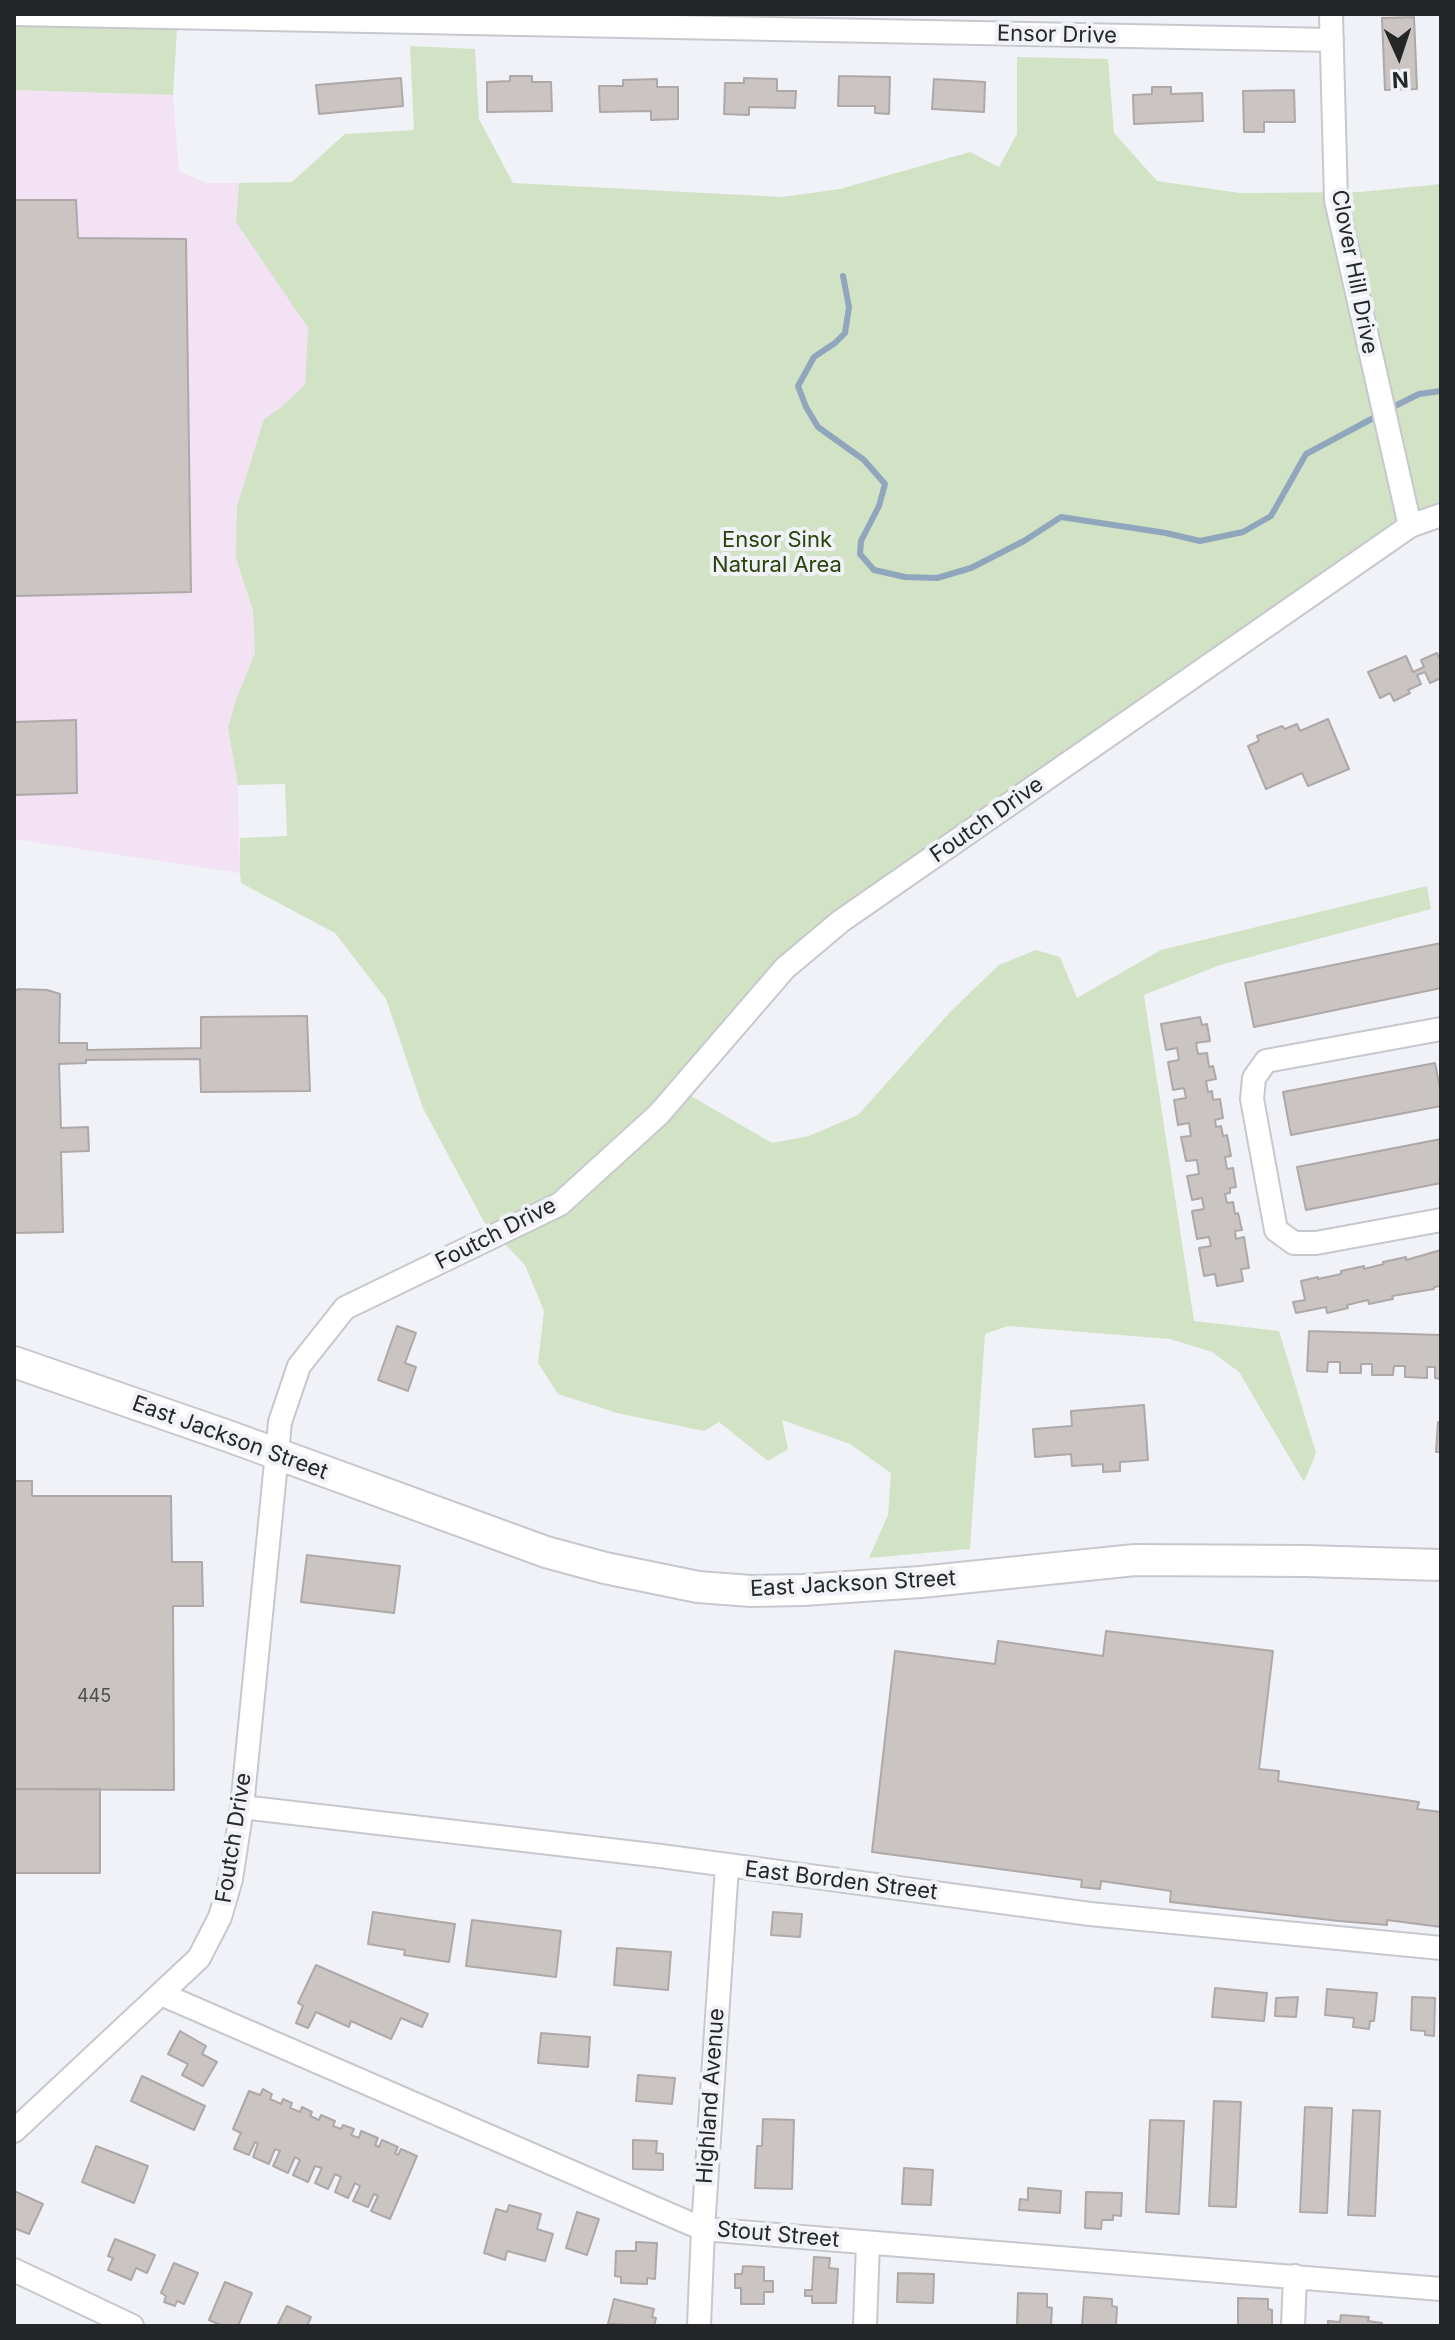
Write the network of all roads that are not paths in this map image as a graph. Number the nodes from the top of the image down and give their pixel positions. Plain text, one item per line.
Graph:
1 (14, 14) edge
2 (1331, 14) edge
3 (364, 18) edge
4 (1332, 40) junction
5 (1441, 515) edge
6 (1410, 526) junction
7 (1441, 1029) edge
8 (1441, 1220) edge
9 (14, 1362) edge
10 (278, 1455) junction
11 (1441, 1565) edge
12 (242, 1807) junction
13 (727, 1866) junction
14 (1441, 1948) edge
15 (161, 1994) junction
16 (14, 2131) edge
17 (703, 2229) junction
18 (868, 2243) junction
19 (14, 2270) edge
20 (1295, 2276) junction
21 (1441, 2289) edge
22 (132, 2326) edge
23 (699, 2326) edge
24 (865, 2326) edge
25 (1293, 2326) edge

1 - 3 street, Ensor Drive
2 - 4 street, Clover Hill Drive
3 - 4 street, Ensor Drive
4 - 6 street, Clover Hill Drive
5 - 6 street, Foutch Drive
6 - 10 street, Foutch Drive
7 - 8 street
9 - 10 street, East Jackson Street
10 - 11 street, East Jackson Street
10 - 12 street, Foutch Drive
12 - 13 street, East Borden Street
12 - 15 street, Foutch Drive
13 - 14 street, East Borden Street
13 - 17 street, Highland Avenue
15 - 16 street, Foutch Drive
15 - 17 street, Stout Street
17 - 18 street, Stout Street
17 - 23 street, Highland Avenue
18 - 20 street, Stout Street
18 - 24 street
19 - 22 street
20 - 21 street, Stout Street
20 - 25 street

